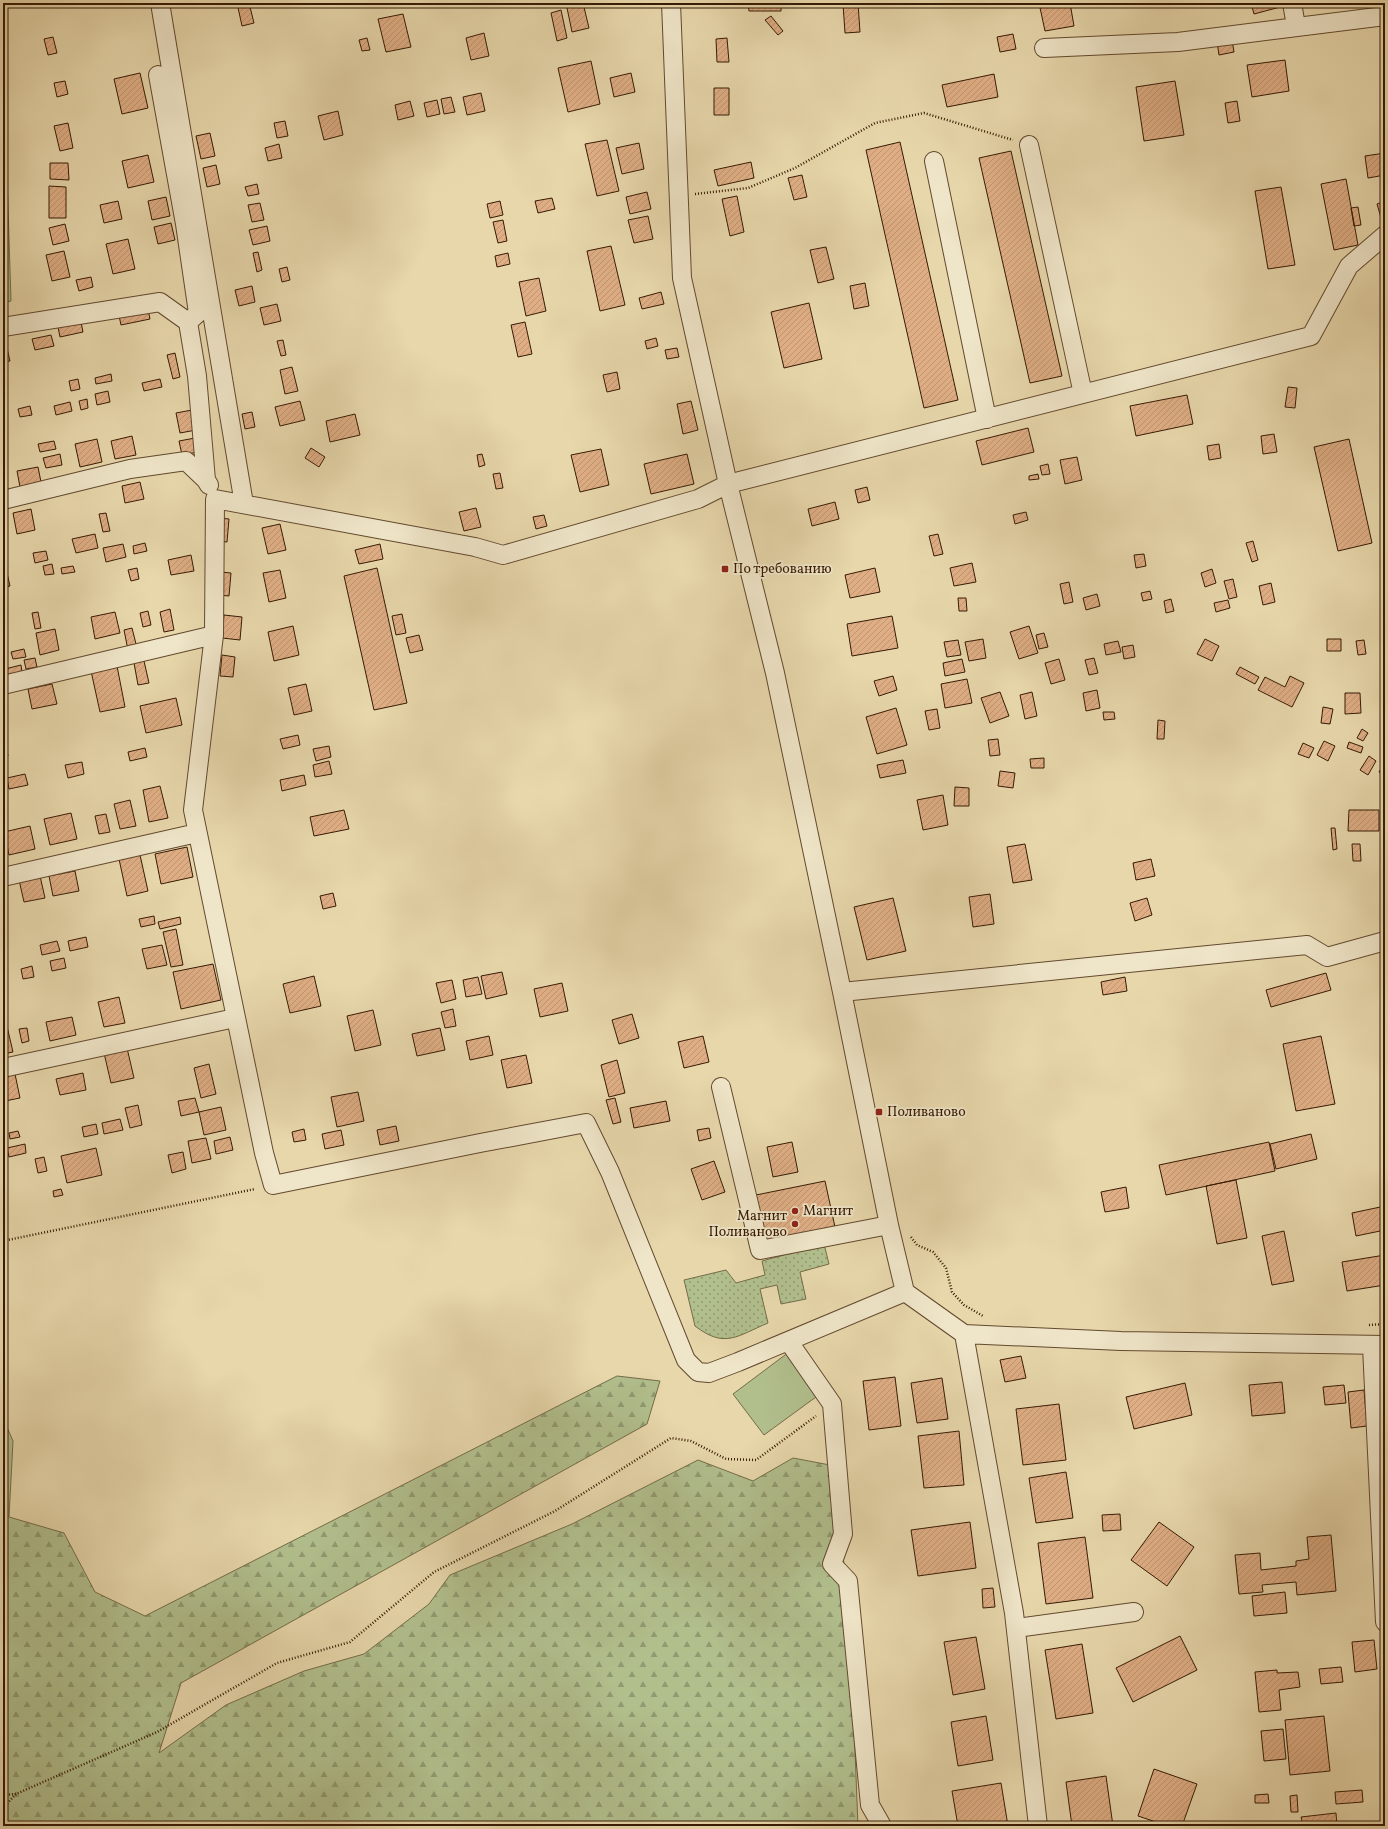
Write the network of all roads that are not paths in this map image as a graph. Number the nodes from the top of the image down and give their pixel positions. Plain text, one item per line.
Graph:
1 (160, 3) edge
2 (671, 3) edge
3 (1292, 3) edge
4 (1385, 16) edge
5 (1296, 26) junction
6 (1044, 48) dead end
7 (158, 75) dead end
8 (1029, 145) road end
9 (934, 161) dead end
10 (1385, 235) edge
11 (188, 322) junction
12 (3, 327) edge
13 (1083, 394) junction
14 (987, 418) junction
15 (206, 480) junction
16 (728, 484) junction
17 (215, 499) junction
18 (3, 500) edge
19 (244, 504) junction
20 (214, 635) junction
21 (3, 685) edge
22 (197, 833) junction
23 (3, 876) edge
24 (1385, 941) edge
25 (842, 992) junction
26 (235, 1018) junction
27 (3, 1068) edge
28 (721, 1088) dead end
29 (889, 1225) junction
30 (905, 1292) junction
31 (964, 1334) junction
32 (789, 1342) junction
33 (1378, 1345) edge
34 (1134, 1612) dead end
35 (1385, 1622) edge
36 (1016, 1628) junction
37 (882, 1826) edge
38 (1038, 1826) edge

1 - 19 street
2 - 16 street
3 - 5 street
4 - 5 street
5 - 6 street
7 - 11 street
8 - 13 street
9 - 14 street
10 - 13 street
11 - 12 street
11 - 15 street
13 - 14 street
14 - 16 street
15 - 17 street
15 - 18 street
16 - 19 street
16 - 25 street
17 - 19 street
17 - 20 street
20 - 21 street
20 - 22 street
22 - 23 street
22 - 26 street
24 - 25 street
25 - 29 street
26 - 27 street
26 - 32 street
28 - 29 street
29 - 30 street
30 - 31 street
30 - 32 street
31 - 33 street
31 - 36 street
32 - 37 street
33 - 35 street
34 - 36 street
36 - 38 street

